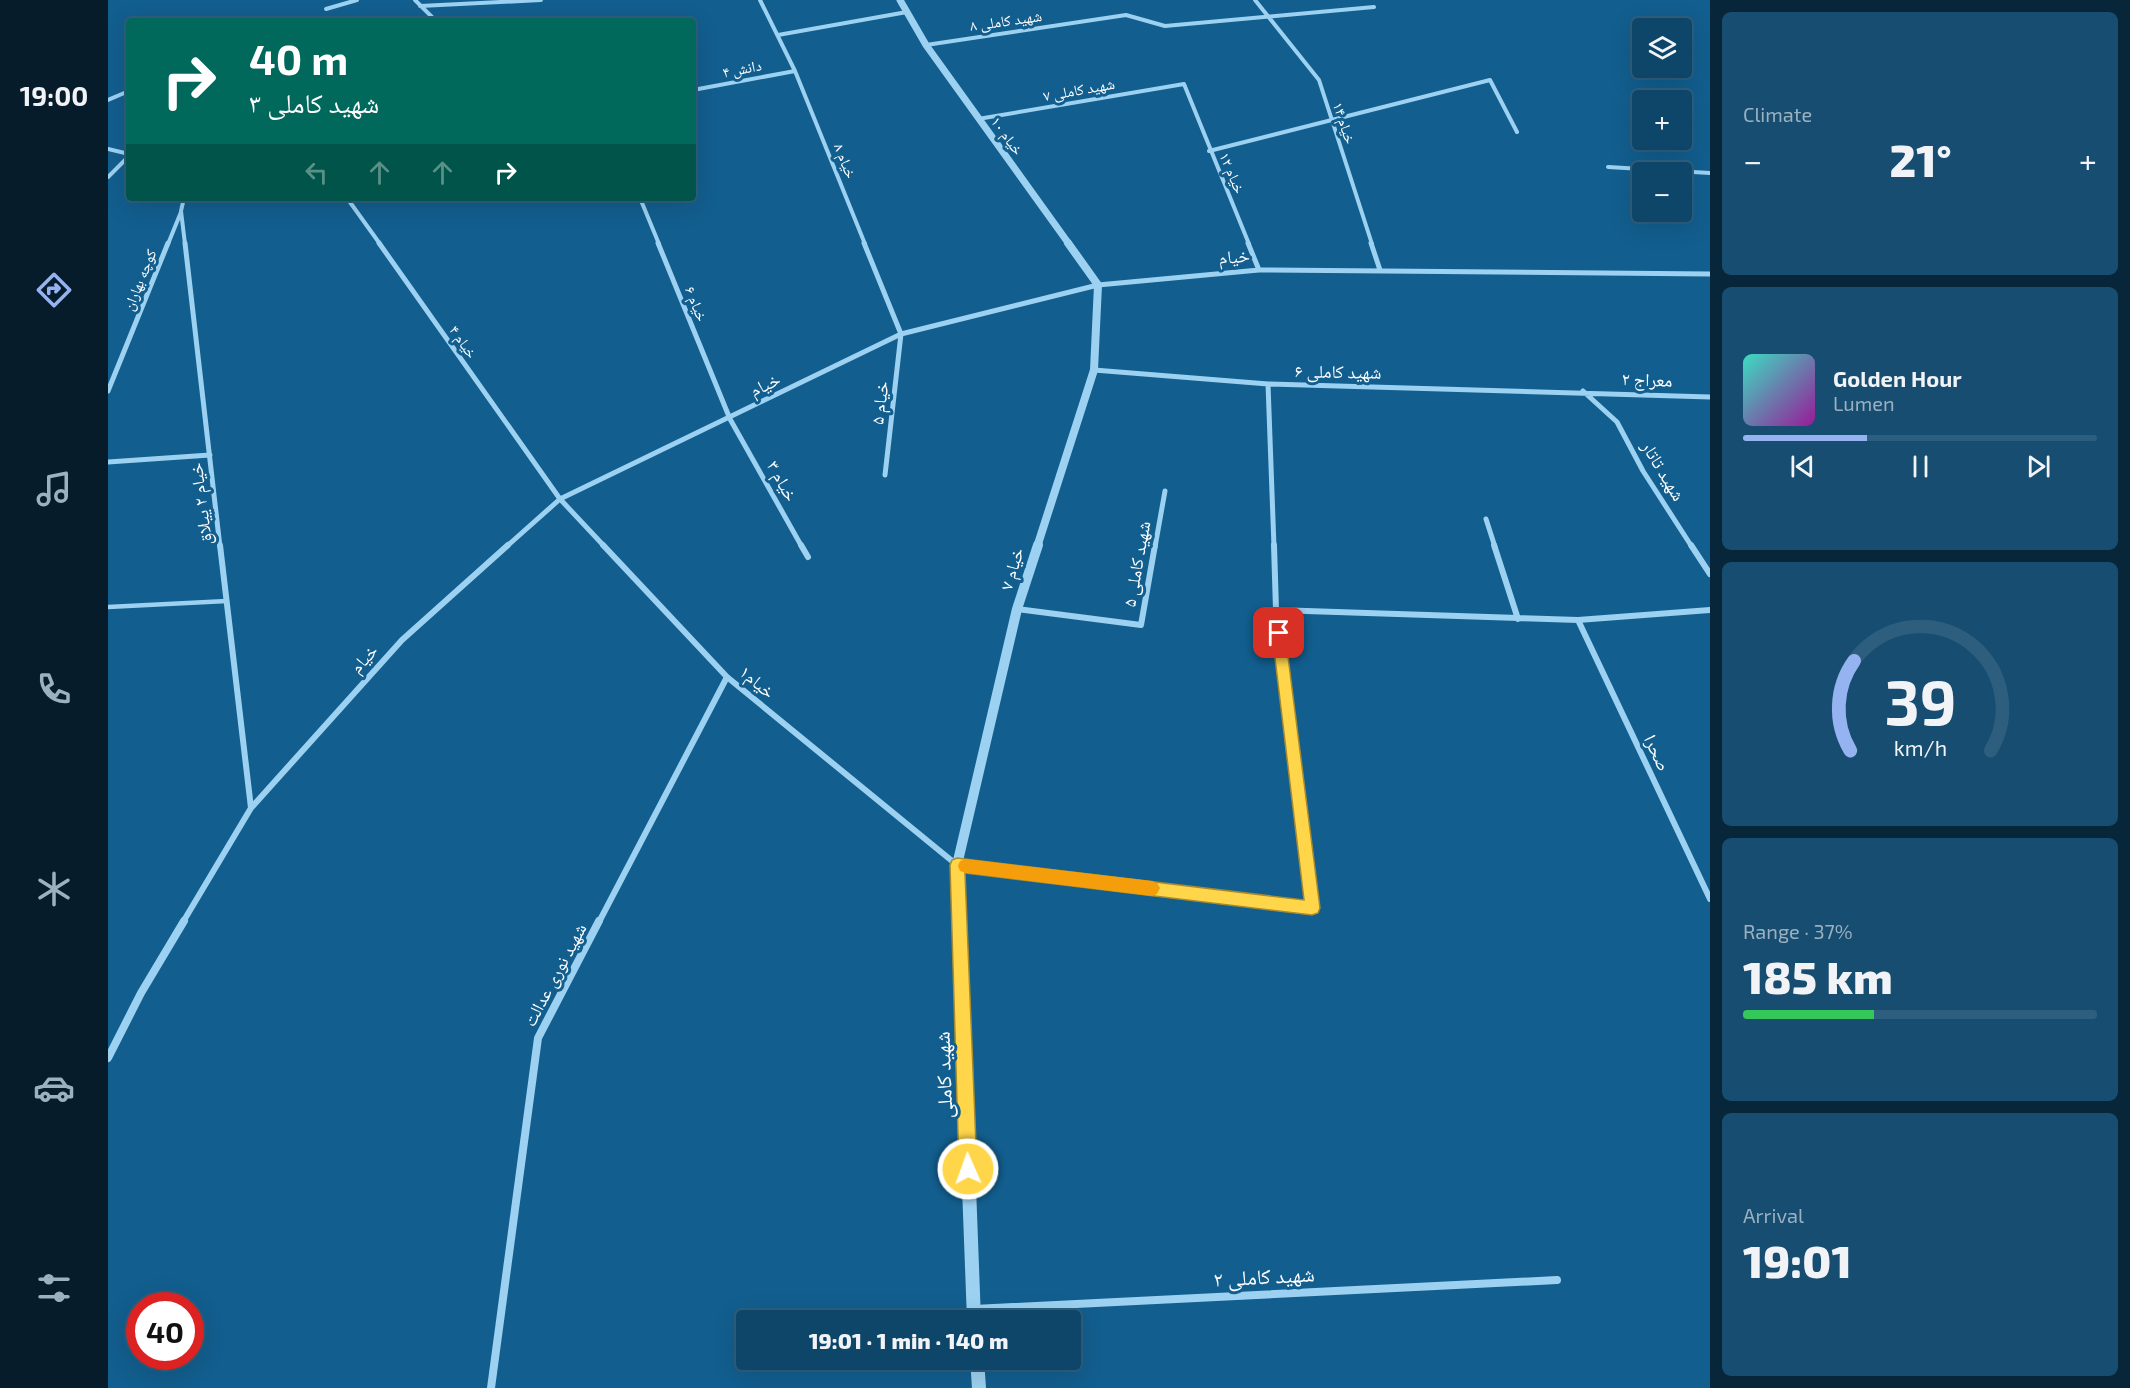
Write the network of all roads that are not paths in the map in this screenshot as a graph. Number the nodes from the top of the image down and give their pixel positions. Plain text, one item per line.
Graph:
1 (357, 0) edge
2 (415, 0) edge
3 (542, 0) edge
4 (760, 0) edge
5 (900, 0) edge
6 (1255, 0) edge
7 (420, 6) junction
8 (1374, 7) dead end
9 (326, 9) dead end
10 (907, 12) junction
11 (1267, 17) junction
12 (433, 18) edge
13 (778, 35) junction
14 (926, 45) junction
15 (795, 70) junction
16 (1184, 84) joint
17 (696, 89) edge
18 (126, 92) edge
19 (108, 100) edge
20 (978, 119) junction
21 (1331, 122) junction
22 (1517, 132) dead end
23 (108, 149) edge
24 (1209, 151) junction
25 (126, 154) edge
26 (126, 158) edge
27 (1608, 167) dead end
28 (1710, 173) edge
29 (108, 177) edge
30 (183, 201) edge
31 (349, 201) edge
32 (641, 201) edge
33 (181, 211) junction
34 (1259, 270) junction
35 (1380, 270) junction
36 (1710, 274) edge
37 (1098, 285) junction
38 (901, 334) junction
39 (1094, 370) junction
40 (1268, 384) junction
41 (108, 391) edge
42 (1583, 391) junction
43 (1710, 396) edge
44 (730, 419) junction
45 (210, 455) junction
46 (108, 462) edge
47 (885, 475) dead end
48 (1166, 491) dead end
49 (560, 499) junction
50 (1486, 519) dead end
51 (808, 557) dead end
52 (1710, 574) edge
53 (227, 601) junction
54 (108, 607) edge
55 (1017, 609) junction
56 (1276, 610) junction
57 (1710, 610) edge
58 (1518, 619) junction
59 (1578, 620) junction
60 (727, 677) junction
61 (251, 808) junction
62 (957, 865) junction
63 (1710, 899) edge
64 (108, 1058) edge
65 (1557, 1280) dead end
66 (973, 1310) edge
67 (1056, 1310) edge
68 (978, 1370) edge
69 (491, 1388) edge
70 (979, 1388) edge

1 - 9 street
2 - 7 street
3 - 7 street
4 - 13 street, خیام ۸
5 - 10 street, خیام ۱۰
6 - 11 street, خیام ۱۴
7 - 12 street
8 - 11 street, شهید کاملی ۸
10 - 13 street
10 - 14 street, خیام ۱۰
11 - 14 street, شهید کاملی ۸
11 - 21 street, خیام ۱۴
13 - 15 street, خیام ۸
14 - 20 street, خیام ۱۰
15 - 17 street, دانش ۴
15 - 38 street, خیام ۸
16 - 20 street, شهید کاملی ۷
16 - 24 street, خیام ۱۲
18 - 19 street
20 - 37 street, خیام ۱۰
21 - 22 street
21 - 24 street
21 - 35 street, خیام ۱۴
23 - 25 street
24 - 34 street, خیام ۱۲
26 - 29 street
27 - 28 street
30 - 33 street, خیام ۲ ییلاق
31 - 49 street, خیام ۴
32 - 44 street, خیام ۶
33 - 41 street, کوچه بهاران
33 - 45 street, خیام ۲ ییلاق
34 - 35 street, خیام
34 - 37 street, خیام
35 - 36 street, خیام
37 - 38 street, خیام
37 - 39 street, خیام ۷
38 - 44 street, خیام
38 - 47 street, خیام ۵
39 - 40 street, شهید کاملی ۶
39 - 55 street, خیام ۷
40 - 42 street, شهید کاملی ۶
40 - 56 street
42 - 43 street, معراج ۲
42 - 52 street, شهید تاتار
44 - 49 street, خیام
44 - 51 street, خیام ۳
45 - 46 street
45 - 53 street, خیام ۲ ییلاق
48 - 55 street, شهید کاملی ۵
49 - 60 street, خیام۱
49 - 61 street, خیام
50 - 58 street
53 - 54 lane
53 - 61 street, خیام ۲ ییلاق
55 - 62 street, خیام ۷
56 - 58 street
56 - 62 street
57 - 59 street
58 - 59 street
59 - 63 street, صحرا
60 - 62 street, خیام۱
60 - 69 street, شهید نوری عدالت
61 - 64 street, خیام
62 - 66 street, شهید کاملی
65 - 67 street, شهید کاملی ۲
68 - 70 street

